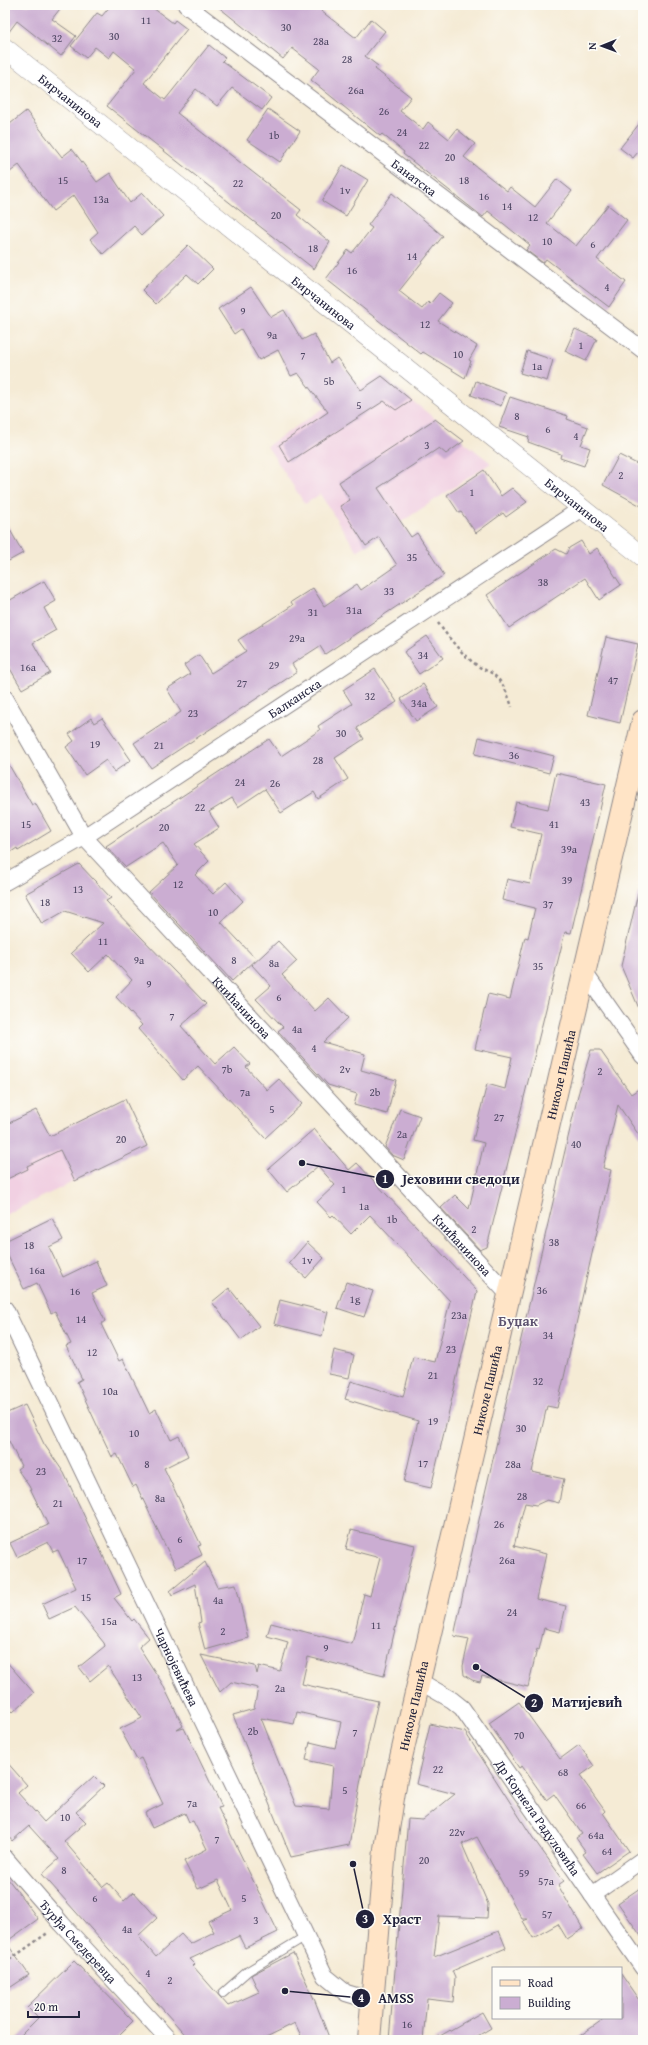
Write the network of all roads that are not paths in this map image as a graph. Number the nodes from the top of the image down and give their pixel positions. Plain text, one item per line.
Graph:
1 (186, 5) edge
2 (5, 48) edge
3 (643, 350) edge
4 (581, 509) junction
5 (643, 557) edge
6 (5, 698) edge
7 (643, 721) edge
8 (84, 837) junction
9 (5, 882) edge
10 (584, 972) junction
11 (643, 1056) edge
12 (509, 1295) junction
13 (5, 1309) edge
14 (419, 1681) junction
15 (5, 1858) edge
16 (643, 1859) edge
17 (592, 1895) junction
18 (306, 1936) junction
19 (642, 1964) edge
20 (223, 1993) dead end
21 (373, 2001) junction
22 (169, 2040) edge
23 (369, 2040) edge

1 - 3 street, Банатска
2 - 4 street, Бирчанинова
4 - 5 street, Бирчанинова
4 - 8 street, Балканска
6 - 8 street, Книћанинова
7 - 10 main road, Николе Пашића
8 - 9 street, Балканска
8 - 12 street, Книћанинова
10 - 11 street
10 - 12 main road, Николе Пашића
12 - 14 main road, Николе Пашића
13 - 18 street, Чарнојевићева
14 - 17 street, Др Корнела Радуловића
14 - 21 main road, Николе Пашића
15 - 22 street, Ђурђа Смедеревца
16 - 17 street
17 - 19 street, Др Корнела Радуловића
18 - 20 lane
18 - 21 street, Чарнојевићева
21 - 23 main road, Николе Пашића

